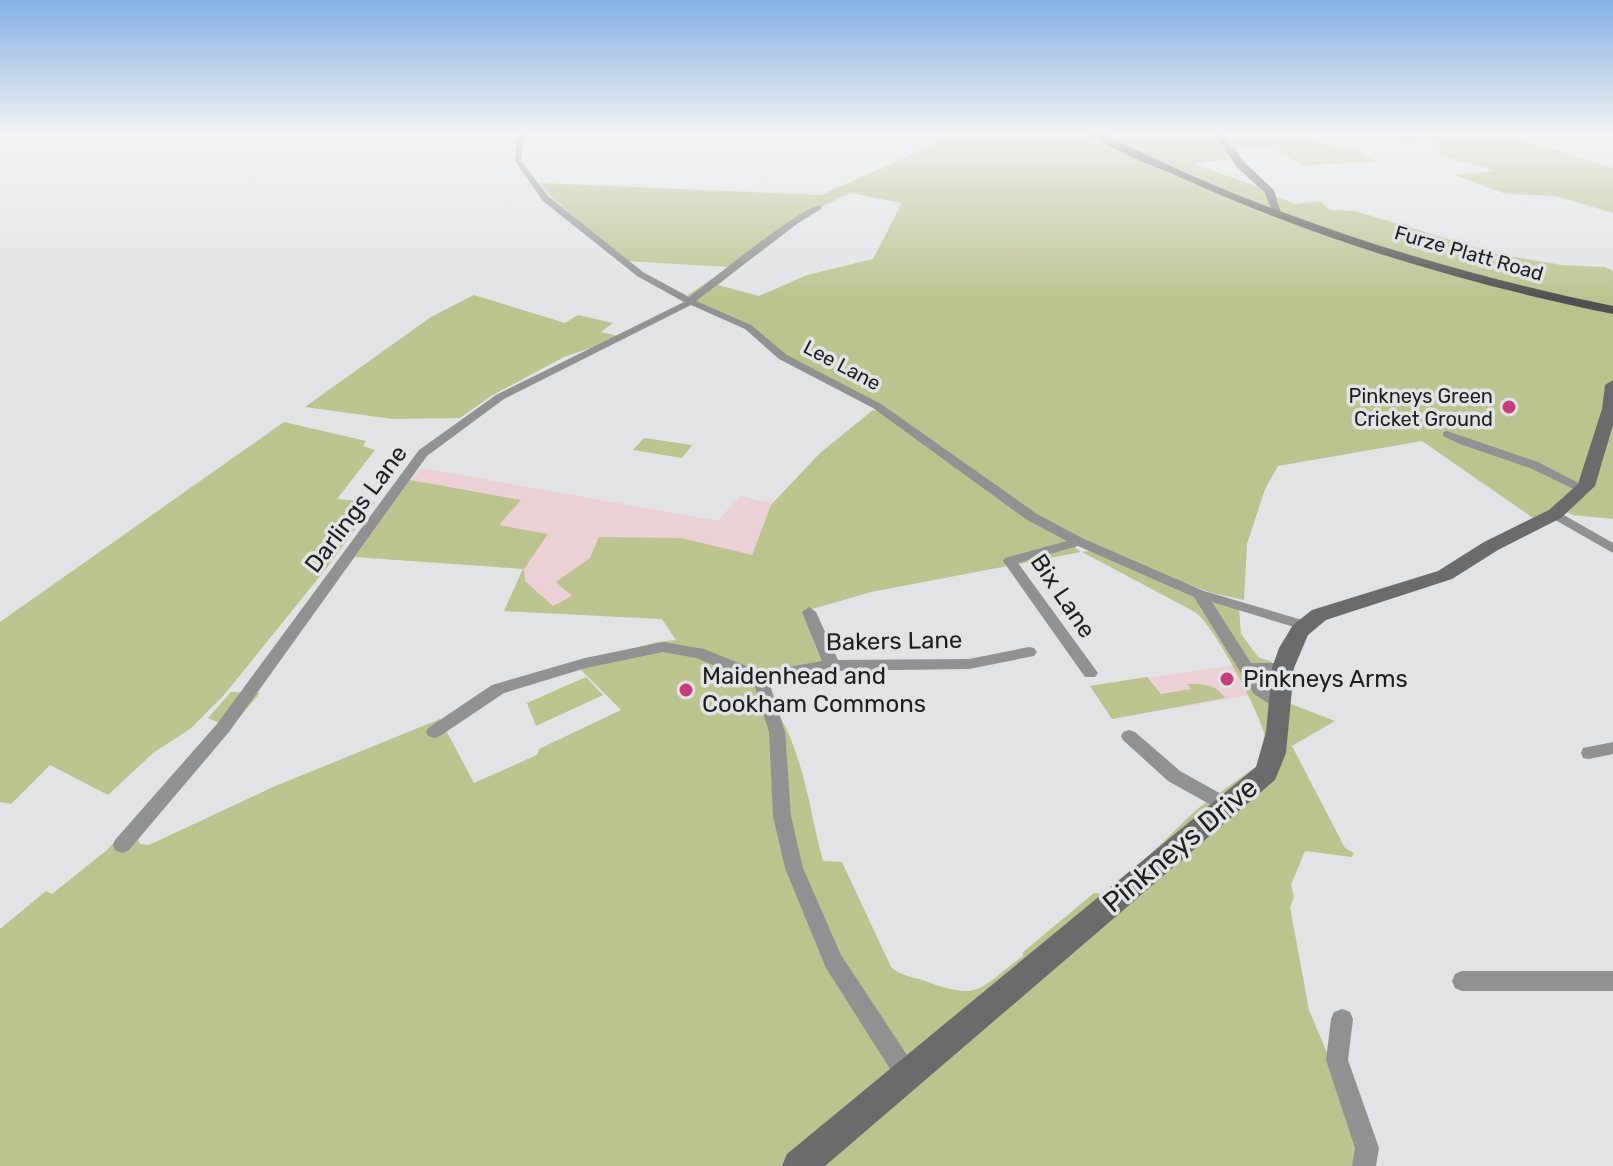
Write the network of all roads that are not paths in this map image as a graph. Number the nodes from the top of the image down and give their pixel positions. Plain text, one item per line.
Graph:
1 (539, 189) edge
2 (1221, 189) edge
3 (1267, 189) edge
4 (818, 207) dead end
5 (1278, 214) junction
6 (686, 305) junction
7 (1613, 310) edge
8 (1613, 385) edge
9 (1611, 408) edge
10 (1447, 434) dead end
11 (1584, 489) junction
12 (1555, 514) junction
13 (1079, 542) junction
14 (1613, 549) edge
15 (1199, 594) junction
16 (809, 612) dead end
17 (1304, 625) junction
18 (1029, 652) dead end
19 (832, 665) junction
20 (1284, 667) junction
21 (1246, 669) junction
22 (1090, 673) dead end
23 (760, 678) junction
24 (1277, 701) junction
25 (434, 732) dead end
26 (1129, 736) dead end
27 (1613, 748) edge
28 (1589, 753) dead end
29 (1226, 805) junction
30 (122, 845) dead end
31 (1462, 981) dead end
32 (1613, 981) edge
33 (1342, 1019) dead end
34 (907, 1076) junction
35 (799, 1166) edge
36 (1364, 1166) edge

1 - 6 street, Lee Lane
2 - 5 main road, Furze Platt Road
3 - 5 street
4 - 6 street, Darlings Lane
5 - 7 main road, Furze Platt Road
6 - 13 street, Lee Lane
6 - 30 street, Darlings Lane
8 - 9 street
9 - 11 street
10 - 11 street
11 - 12 street
12 - 14 street
12 - 17 street
13 - 15 street, Lee Lane
13 - 22 street, Bix Lane
15 - 17 street, Lee Lane
15 - 21 street
16 - 19 street
17 - 20 street, Pinkneys Drive
18 - 19 street, Bakers Lane
19 - 23 street, Bakers Lane
20 - 21 street
20 - 24 street, Pinkneys Drive
21 - 24 street
23 - 25 street
23 - 34 street
24 - 29 street, Pinkneys Drive
26 - 29 street
27 - 28 street
29 - 34 street, Pinkneys Drive
31 - 32 street
33 - 36 street
34 - 35 street, Pinkneys Drive

